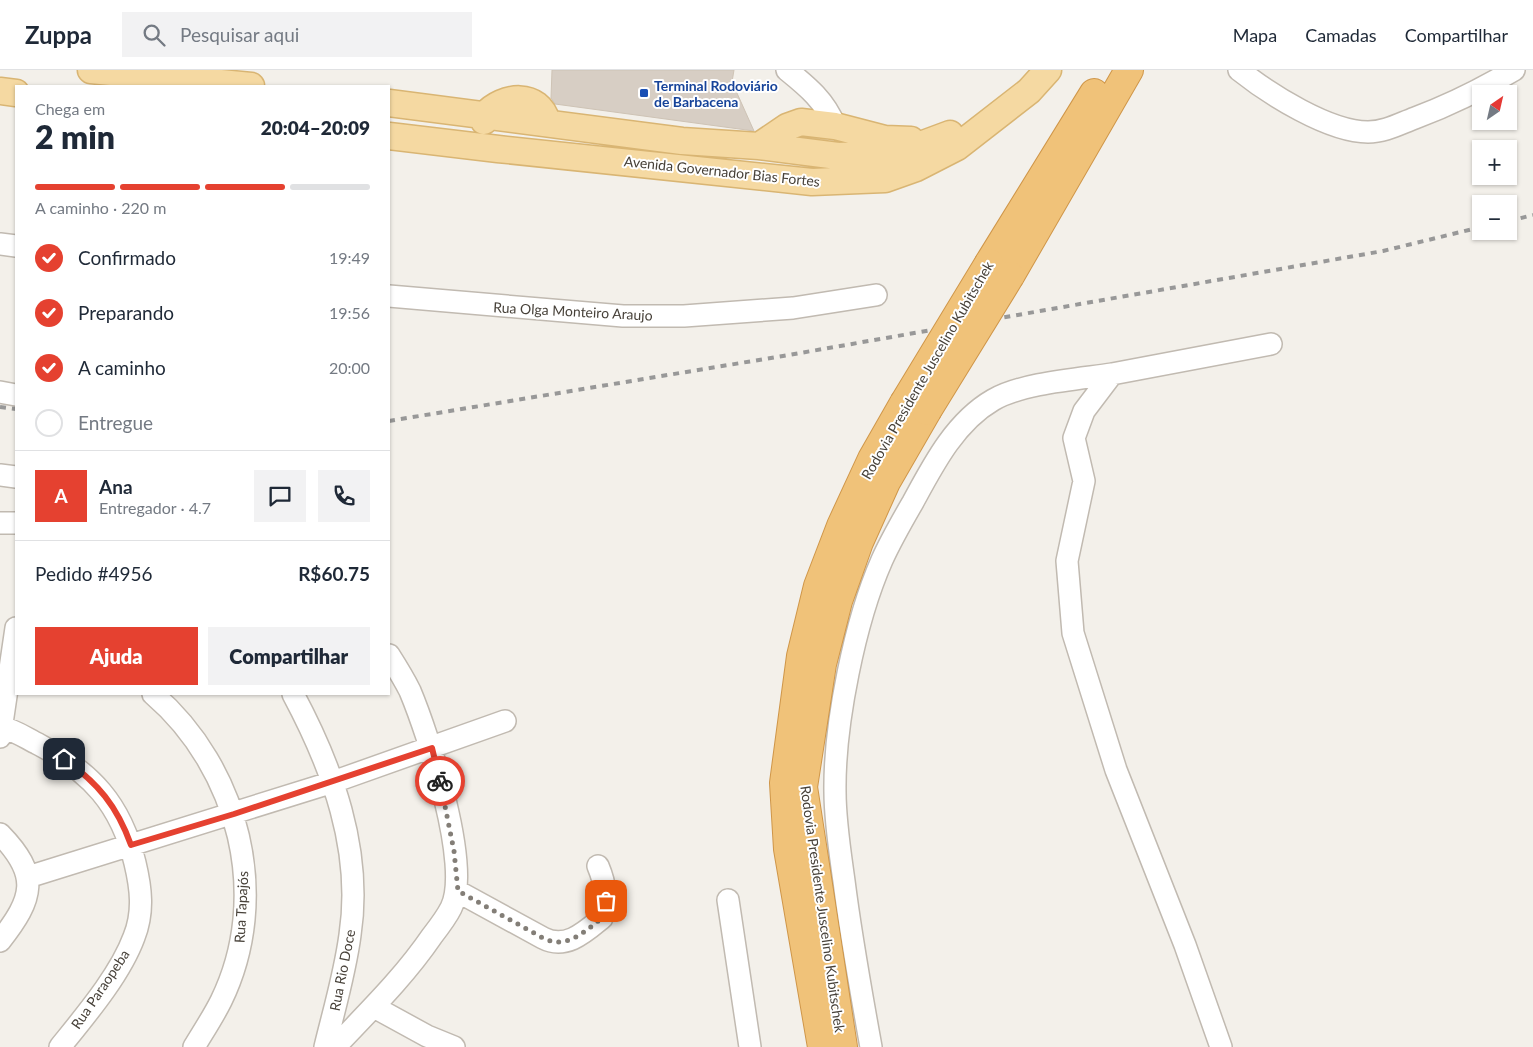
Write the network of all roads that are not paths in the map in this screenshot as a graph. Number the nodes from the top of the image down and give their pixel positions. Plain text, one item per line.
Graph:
1 (91, 70) edge
2 (787, 70) edge
3 (1048, 70) edge
4 (1108, 70) edge
5 (1129, 70) edge
6 (1239, 70) edge
7 (1514, 70) edge
8 (220, 79) edge
9 (247, 85) edge
10 (0, 91) edge
11 (1030, 91) junction
12 (15, 93) edge
13 (390, 103) edge
14 (485, 115) junction
15 (835, 126) junction
16 (390, 136) edge
17 (932, 142) junction
18 (759, 146) junction
19 (498, 149) junction
20 (838, 156) junction
21 (812, 182) junction
22 (0, 244) edge
23 (15, 246) edge
24 (999, 270) junction
25 (876, 295) dead end
26 (390, 296) edge
27 (1271, 344) dead end
28 (1112, 374) junction
29 (0, 392) edge
30 (15, 394) edge
31 (916, 407) junction
32 (0, 474) edge
33 (15, 477) edge
34 (0, 523) edge
35 (15, 523) edge
36 (0, 622) edge
37 (15, 622) edge
38 (15, 635) edge
39 (390, 657) edge
40 (154, 695) edge
41 (293, 695) edge
42 (505, 720) dead end
43 (1, 730) edge
44 (432, 748) junction
45 (333, 782) junction
46 (234, 814) junction
47 (0, 834) edge
48 (131, 845) junction
49 (598, 866) dead end
50 (28, 877) junction
51 (458, 891) junction
52 (728, 900) dead end
53 (0, 941) edge
54 (374, 1007) junction
55 (60, 1047) edge
56 (194, 1047) edge
57 (325, 1047) edge
58 (334, 1047) edge
59 (454, 1047) edge
60 (750, 1047) edge
61 (822, 1047) edge
62 (843, 1047) edge
63 (871, 1047) edge
64 (1221, 1047) edge

1 - 8 main road
2 - 15 street
3 - 11 main road, Avenida Governador Bias Fortes
4 - 24 highway, Rodovia Presidente Juscelino Kubitschek
5 - 24 highway, Rodovia Presidente Juscelino Kubitschek
6 - 7 street
8 - 9 main road
10 - 12 main road
11 - 17 main road, Avenida Governador Bias Fortes
11 - 21 main road, Avenida Governador Bias Fortes
13 - 14 main road, Avenida Governador Bias Fortes
14 - 18 main road, Avenida Governador Bias Fortes
14 - 19 main road
15 - 17 main road
15 - 18 main road
15 - 20 main road
16 - 19 main road, Avenida Governador Bias Fortes
17 - 20 main road, Avenida Governador Bias Fortes
18 - 20 main road, Avenida Governador Bias Fortes
19 - 21 main road, Avenida Governador Bias Fortes
20 - 21 main road
22 - 23 street
24 - 31 highway, Rodovia Presidente Juscelino Kubitschek, bridge
25 - 26 street, Rua Olga Monteiro Araujo
27 - 28 street
28 - 63 street
28 - 64 street
29 - 30 street
31 - 61 highway, Rodovia Presidente Juscelino Kubitschek
31 - 62 highway, Rodovia Presidente Juscelino Kubitschek
32 - 33 street
34 - 35 street
36 - 37 street
38 - 43 street
39 - 44 street
40 - 46 street, Rua Tapajós
41 - 45 street, Rua Rio Doce
42 - 44 street
43 - 48 street, Rua Paraopeba
44 - 45 street
44 - 51 street
45 - 46 street
45 - 57 street, Rua Rio Doce
46 - 48 street
46 - 56 street, Rua Tapajós
47 - 50 street
48 - 50 street
48 - 55 street, Rua Paraopeba
49 - 51 street
50 - 53 street
51 - 54 street
52 - 60 street
54 - 58 street
54 - 59 street

